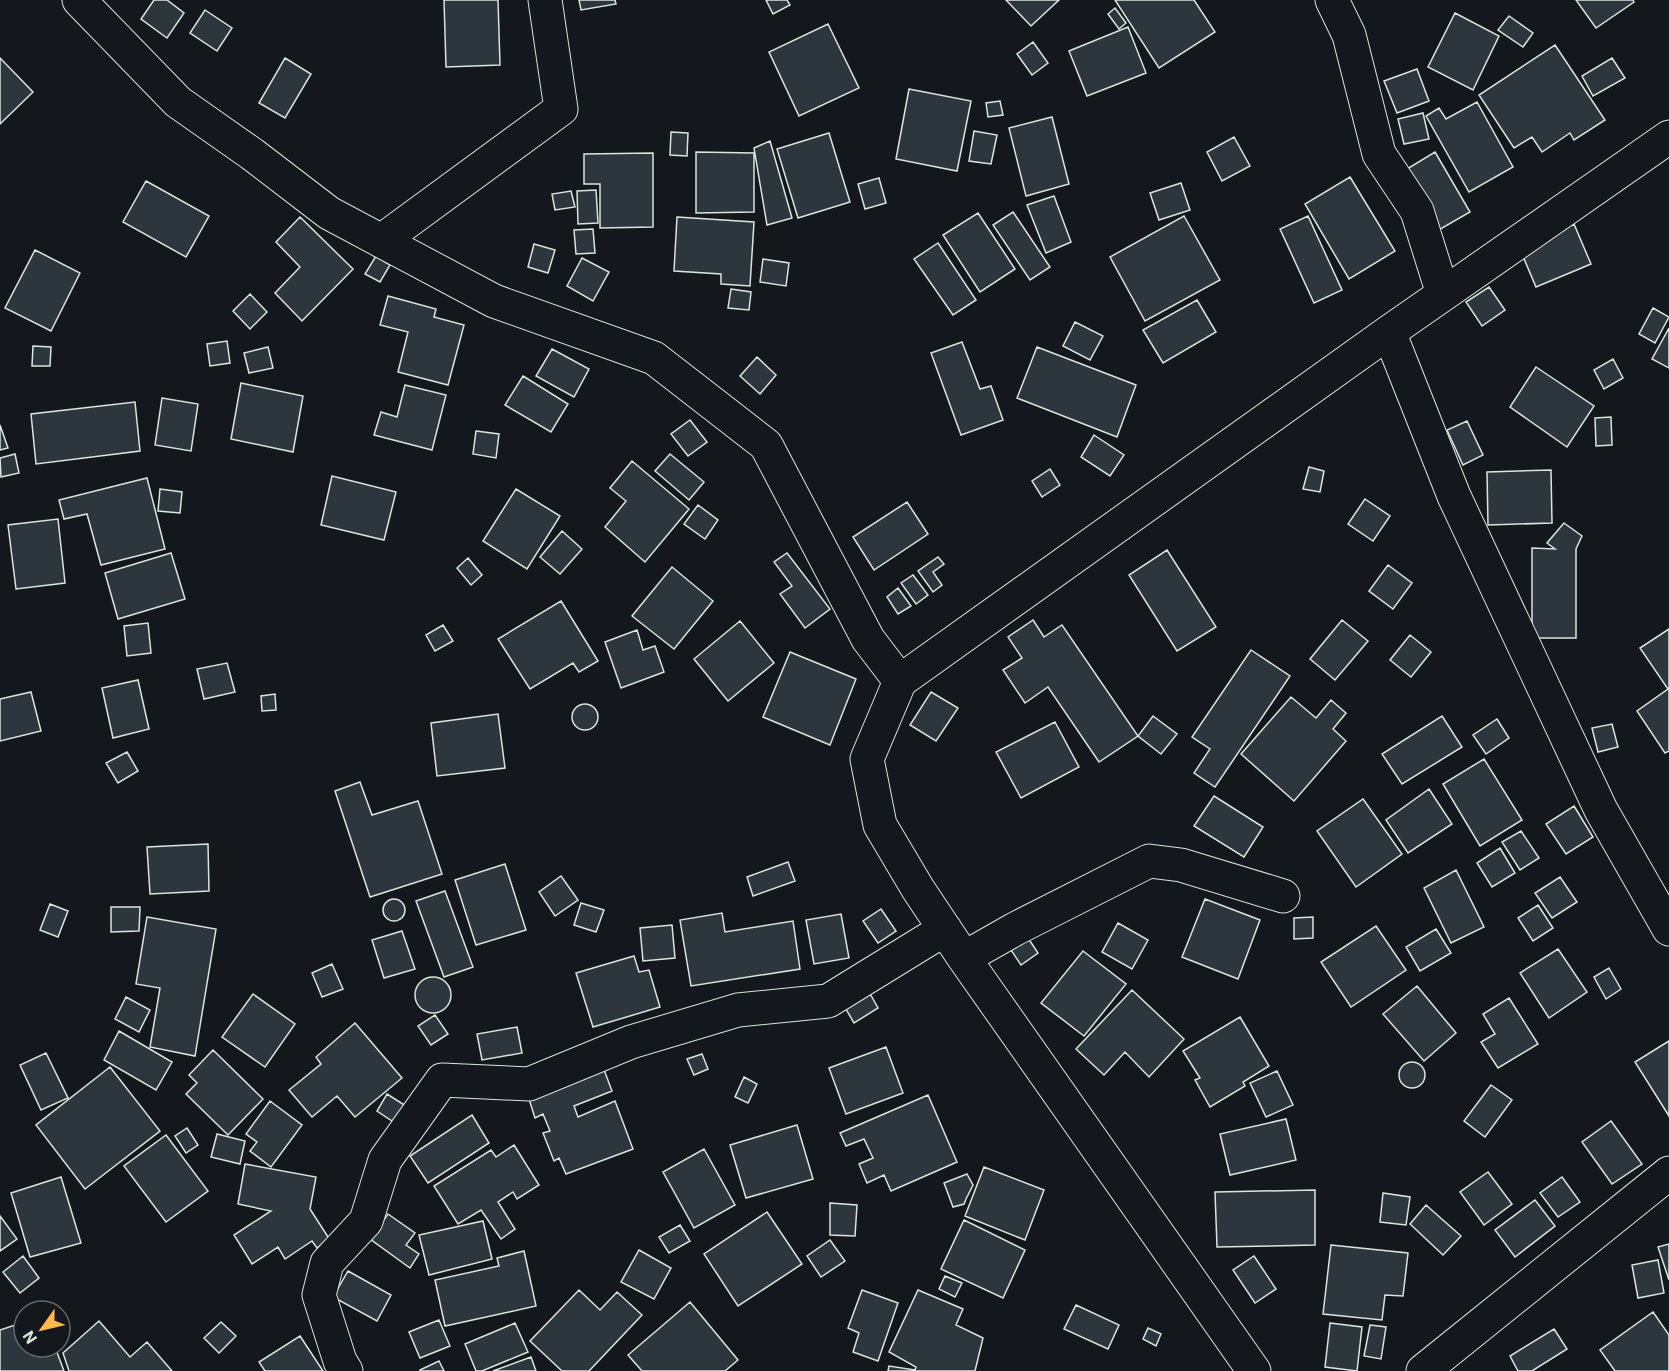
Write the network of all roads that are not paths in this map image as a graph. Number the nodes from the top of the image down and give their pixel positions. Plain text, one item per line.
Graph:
1 (79, 0) edge
2 (545, 0) edge
3 (1332, 0) edge
4 (1669, 137) edge
5 (381, 241) junction
6 (1443, 294) junction
7 (1389, 332) junction
8 (900, 681) junction
9 (1283, 896) dead end
10 (945, 929) junction
11 (1669, 929) edge
12 (964, 958) junction
13 (1669, 1173) edge
14 (346, 1371) edge
15 (1254, 1371) edge
16 (1423, 1371) edge

1 - 5 street
2 - 5 street
3 - 6 street
4 - 6 street
5 - 8 street
6 - 7 street
7 - 8 street
7 - 11 street
8 - 10 street
9 - 12 street
10 - 12 street
10 - 14 street
12 - 15 street
13 - 16 street

